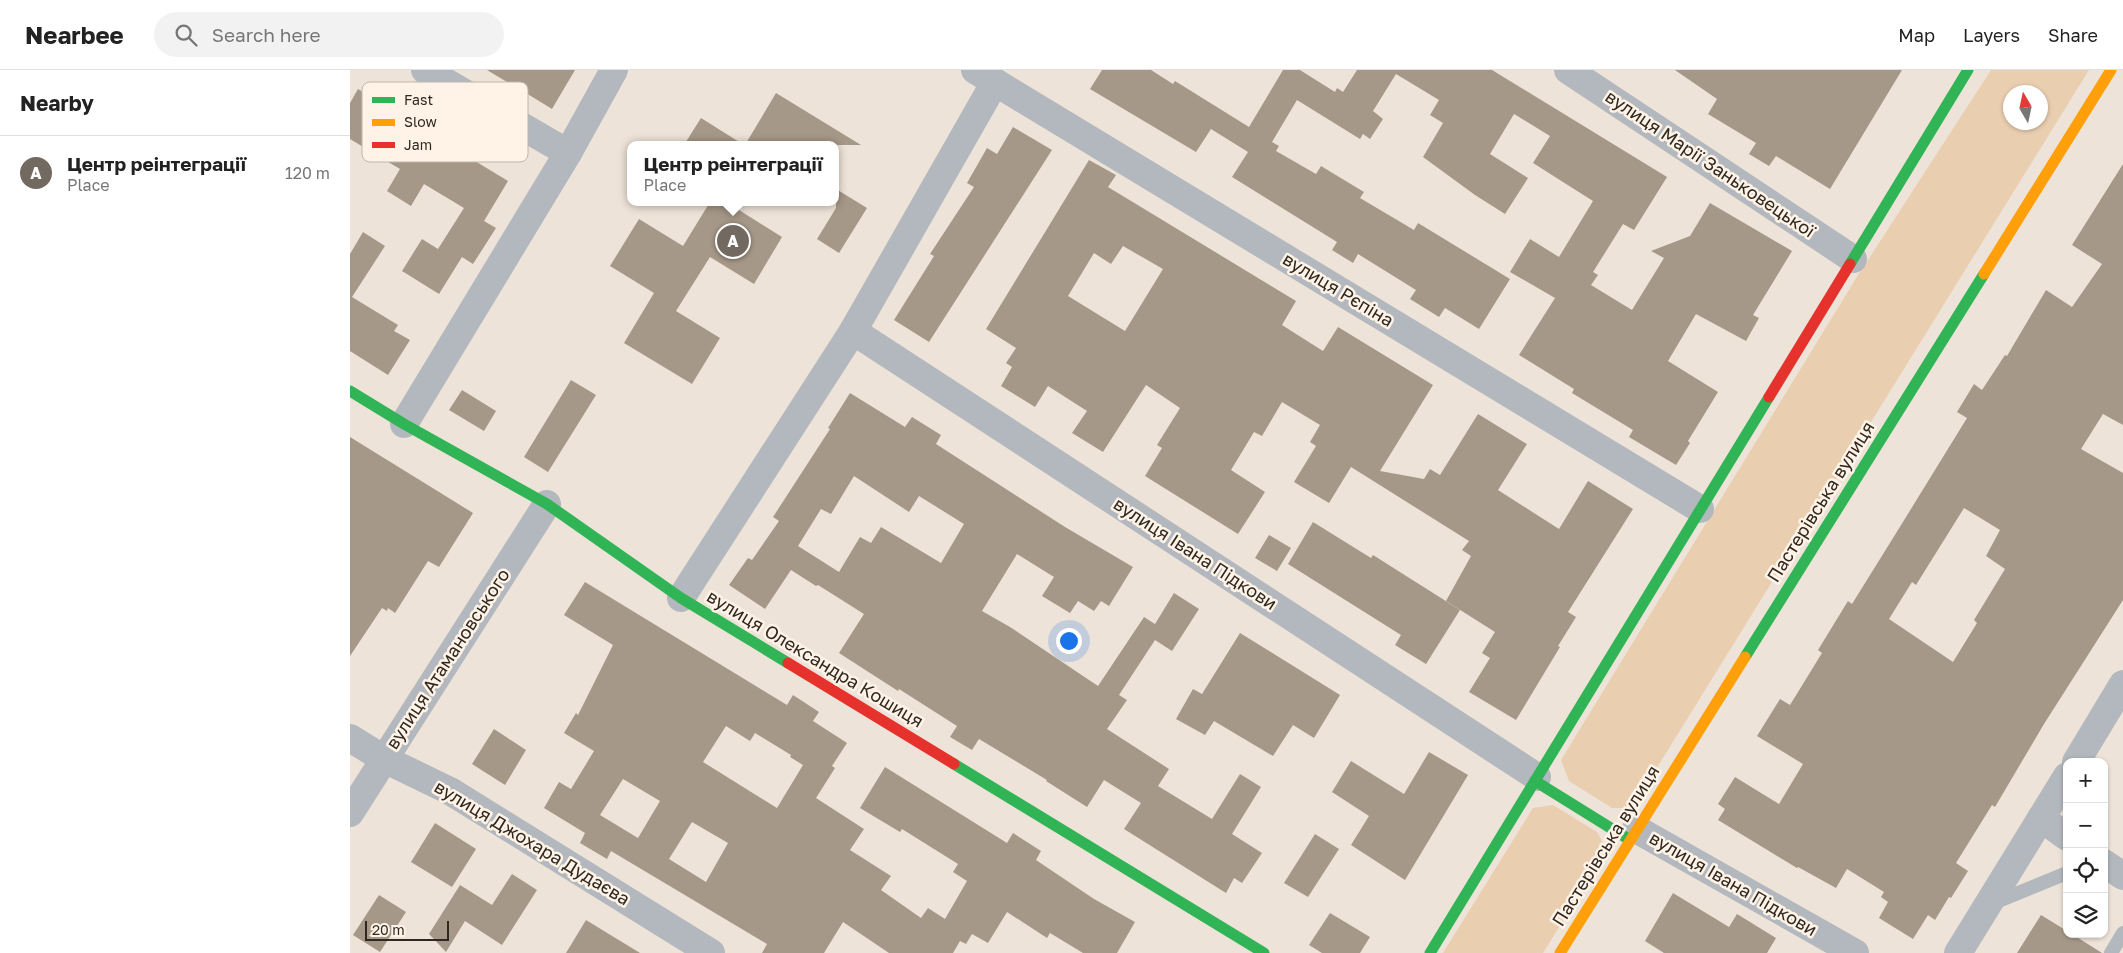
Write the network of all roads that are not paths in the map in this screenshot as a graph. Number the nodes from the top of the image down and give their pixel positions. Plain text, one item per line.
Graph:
1 (425, 70) edge
2 (614, 70) edge
3 (1568, 70) edge
4 (1968, 70) edge
5 (2111, 70) edge
6 (985, 76) edge
7 (446, 82) edge
8 (528, 130) edge
9 (568, 153) junction
10 (1853, 259) junction
11 (853, 331) junction
12 (350, 391) edge
13 (404, 424) junction
14 (547, 504) junction
15 (1700, 509) junction
16 (681, 598) junction
17 (2123, 684) edge
18 (350, 738) edge
19 (2078, 758) edge
20 (384, 759) junction
21 (1536, 779) junction
22 (2063, 782) edge
23 (350, 813) edge
24 (2041, 818) junction
25 (2063, 833) edge
26 (1633, 835) junction
27 (2108, 866) edge
28 (2063, 875) edge
29 (2123, 876) edge
30 (1987, 906) junction
31 (2123, 933) edge
32 (711, 953) edge
33 (1264, 953) edge
34 (1430, 953) edge
35 (1560, 953) edge
36 (1855, 953) edge
37 (1958, 953) edge
38 (2111, 953) edge

1 - 7 street
2 - 9 street
3 - 10 street, вулиця Марії Заньковецької
4 - 10 main road
5 - 26 main road, Пастерівська вулиця
6 - 11 street
6 - 15 street, вулиця Рєпіна
8 - 9 street
9 - 13 street
10 - 15 main road
11 - 16 street
11 - 21 street, вулиця Івана Підкови
12 - 13 main road, вулиця Олександра Кошиця
13 - 14 main road, вулиця Олександра Кошиця
14 - 16 main road, вулиця Олександра Кошиця
14 - 20 street, вулиця Атамановського
15 - 21 main road
16 - 33 main road, вулиця Олександра Кошиця
17 - 19 street
18 - 20 street, вулиця Джохара Дудаєва
20 - 23 street, вулиця Атамановського
20 - 32 street, вулиця Джохара Дудаєва
21 - 26 main road
21 - 34 main road
22 - 24 street
24 - 25 street
24 - 30 street
26 - 35 main road, Пастерівська вулиця
26 - 36 street, вулиця Івана Підкови
27 - 29 street
28 - 30 lane
30 - 37 street
31 - 38 lane

